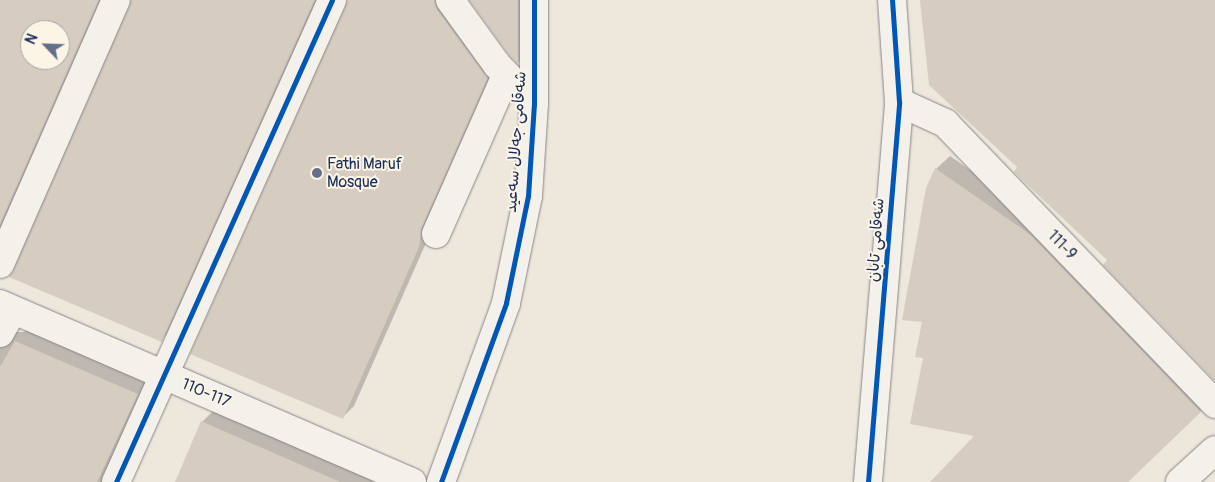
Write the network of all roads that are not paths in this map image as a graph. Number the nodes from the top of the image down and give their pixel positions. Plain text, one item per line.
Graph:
1 (116, 0) edge
2 (332, 0) edge
3 (450, 0) edge
4 (534, 0) edge
5 (892, 0) edge
6 (506, 75) junction
7 (899, 102) junction
8 (534, 104) junction
9 (436, 234) dead end
10 (0, 264) edge
11 (7, 307) edge
12 (0, 333) edge
13 (164, 375) junction
14 (1215, 404) edge
15 (1215, 450) edge
16 (116, 482) edge
17 (412, 482) edge
18 (441, 482) edge
19 (868, 482) edge
20 (1180, 482) edge

1 - 10 street
2 - 13 street
3 - 6 street
4 - 8 street, شەقامی جەلال سەعید
5 - 7 street, شەقامی تابان
6 - 8 street
6 - 9 street
7 - 14 street, 111-9
7 - 19 street, شەقامی تابان
8 - 18 street, شەقامی جەلال سەعید
11 - 12 street
11 - 13 street, 110-117
13 - 16 street
13 - 17 street, 110-117
15 - 20 street

